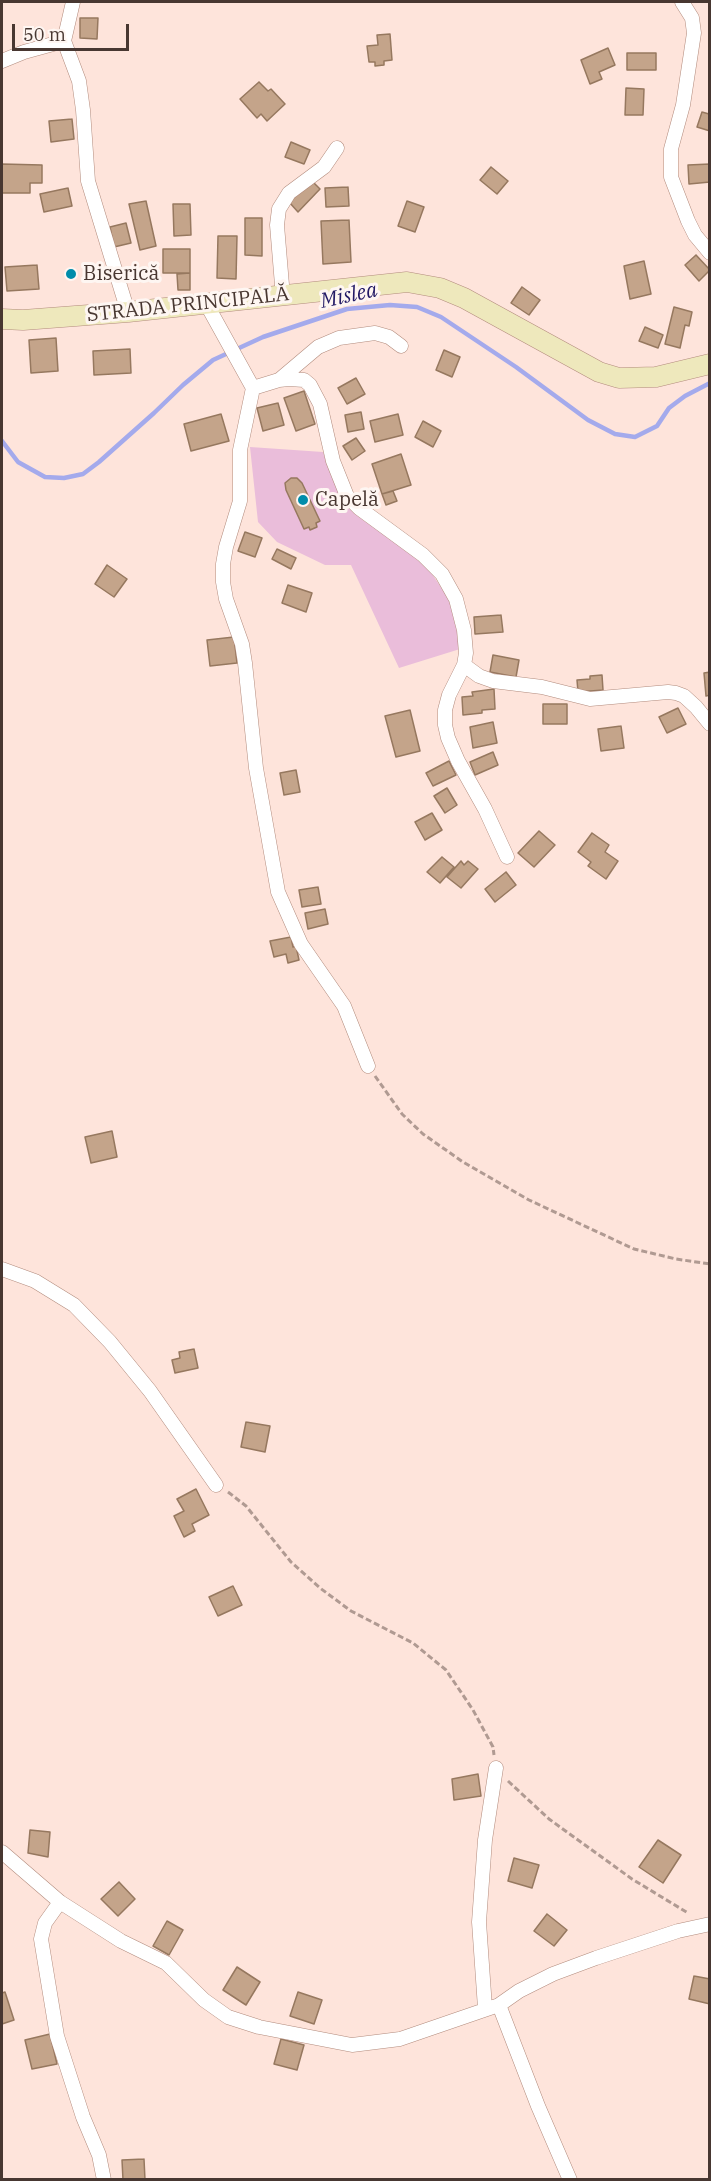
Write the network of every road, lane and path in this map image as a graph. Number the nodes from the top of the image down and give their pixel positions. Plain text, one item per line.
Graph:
1 (73, 2) edge
2 (682, 2) edge
3 (64, 41) junction
4 (2, 61) edge
5 (337, 148) dead end
6 (710, 253) edge
7 (283, 297) junction
8 (207, 305) junction
9 (128, 312) junction
10 (2, 319) edge
11 (401, 346) dead end
12 (710, 364) edge
13 (279, 380) junction
14 (250, 383) junction
15 (464, 665) junction
16 (710, 724) edge
17 (507, 857) dead end
18 (368, 1066) joint
19 (710, 1264) edge
20 (2, 1269) edge
21 (216, 1485) joint
22 (496, 1768) junction
23 (2, 1852) edge
24 (60, 1902) junction
25 (707, 1925) edge
26 (492, 2006) junction
27 (104, 2180) edge
28 (570, 2180) edge

1 - 3 street
2 - 6 street
3 - 4 street
3 - 9 street
5 - 7 street
7 - 8 main road, STRADA PRINCIPALĂ
7 - 12 main road, STRADA PRINCIPALĂ
8 - 9 main road, STRADA PRINCIPALĂ
8 - 14 street
9 - 10 main road, STRADA PRINCIPALĂ
11 - 13 street
13 - 14 street
13 - 15 street
14 - 18 street
15 - 16 street
15 - 17 street
18 - 19 path
20 - 21 street
21 - 22 path
22 - 25 path
22 - 26 street
23 - 24 street
24 - 26 street
24 - 27 street
25 - 26 street
26 - 28 street

